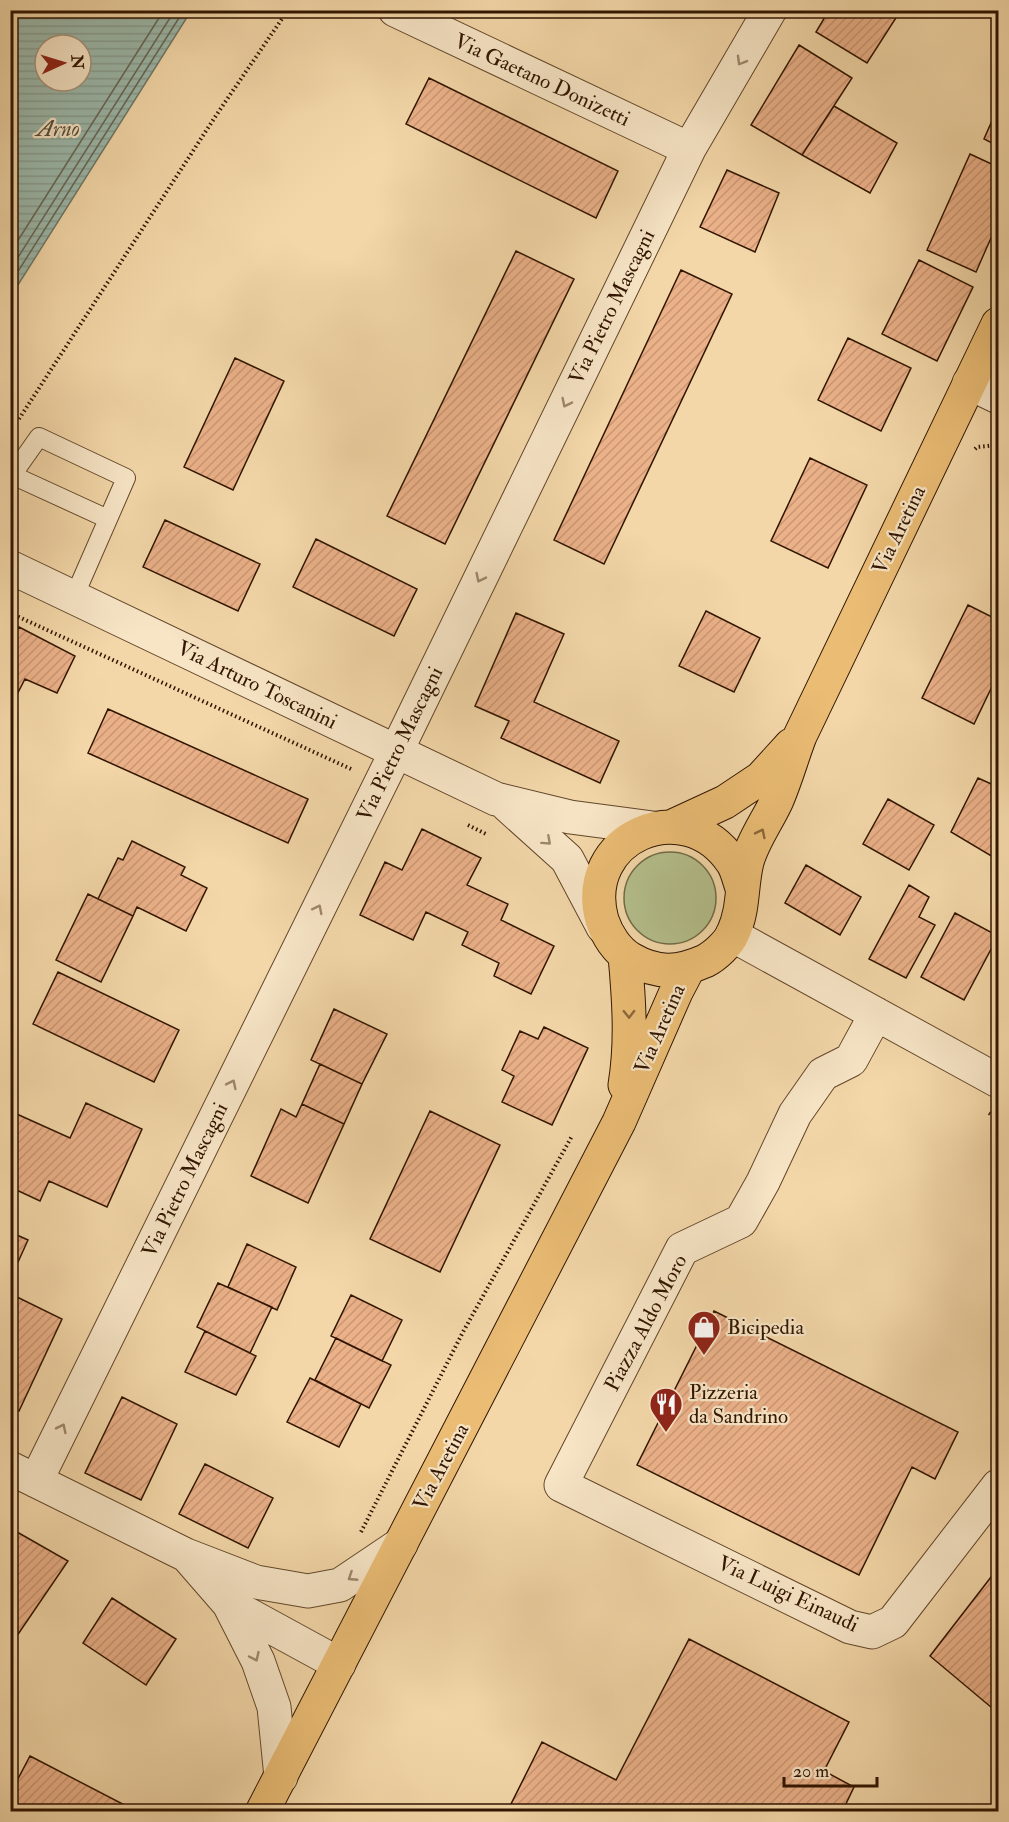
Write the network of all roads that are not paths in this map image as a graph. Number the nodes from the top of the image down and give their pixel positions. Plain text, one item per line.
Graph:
1 (394, 10) edge
2 (770, 10) edge
3 (689, 149) junction
4 (999, 324) edge
5 (969, 383) junction
6 (999, 397) edge
7 (11, 477) edge
8 (108, 519) junction
9 (10, 567) edge
10 (74, 597) junction
11 (800, 736) junction
12 (396, 752) junction
13 (503, 802) junction
14 (663, 827) junction
15 (742, 888) junction
16 (732, 935) junction
17 (616, 943) junction
18 (688, 969) junction
19 (876, 1014) junction
20 (999, 1082) edge
21 (620, 1122) junction
22 (23, 1474) edge
23 (561, 1485) joint
24 (999, 1486) edge
25 (401, 1544) junction
26 (186, 1555) junction
27 (229, 1604) junction
28 (339, 1664) junction
29 (281, 1777) junction
30 (262, 1812) edge

1 - 3 street, Via Gaetano Donizetti
2 -> 3 street, Via Pietro Mascagni
3 -> 12 street, Via Pietro Mascagni
4 - 5 main road, Via Aretina
5 - 6 street
5 - 11 main road, Via Aretina
7 - 8 lane
7 - 8 lane
8 - 10 lane
9 - 10 street, Via Arturo Toscanini
10 - 12 street, Via Arturo Toscanini
11 - 14 main road, Via Aretina
15 -> 11 main road, Via Aretina
12 - 13 street, Via Arturo Toscanini
22 -> 12 street, Via Pietro Mascagni
13 - 14 street, Via Arturo Toscanini
13 -> 17 street, Via Arturo Toscanini
14 - 15 main road, Via Aretina
14 - 17 main road, Via Aretina
15 - 16 main road, Via Aretina
16 - 18 main road, Via Aretina
16 - 19 street
17 - 18 main road, Via Aretina
17 -> 21 main road, Via Aretina
18 - 21 main road, Via Aretina
19 - 20 street
19 - 23 street, Piazza Aldo Moro
21 - 25 main road, Via Aretina
22 - 26 street
23 - 24 street, Via Luigi Einaudi
25 -> 26 street
25 - 28 main road, Via Aretina
26 - 27 street
27 - 28 street
27 -> 29 street
28 - 29 main road, Via Aretina
29 - 30 main road, Via Aretina

